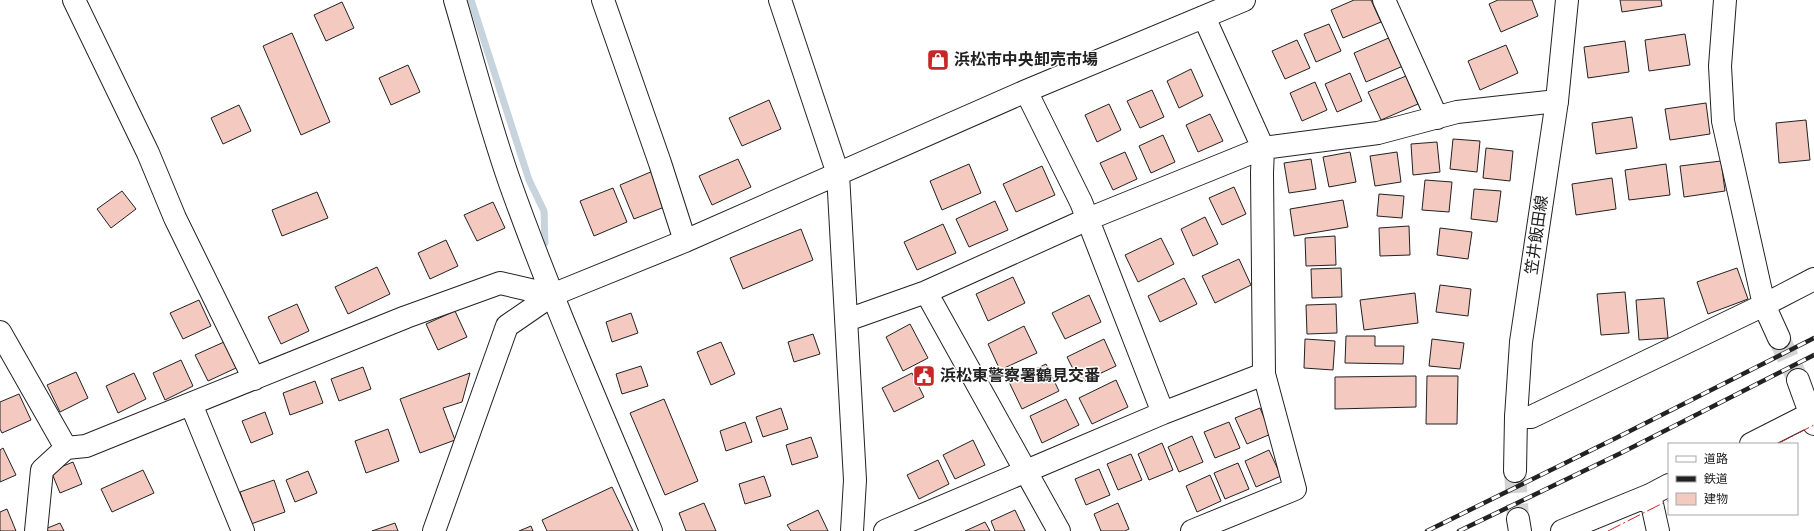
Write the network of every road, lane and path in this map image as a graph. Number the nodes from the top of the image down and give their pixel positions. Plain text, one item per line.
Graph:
1 (74, 0) edge
2 (455, 0) edge
3 (603, 0) edge
4 (780, 0) edge
5 (1244, 0) edge
6 (1384, 0) edge
7 (1567, 0) edge
8 (1725, 0) edge
9 (1204, 17) junction
10 (1026, 91) junction
11 (1557, 101) junction
12 (1437, 118) junction
13 (1263, 148) junction
14 (838, 174) junction
15 (1088, 219) junction
16 (685, 241) junction
17 (1814, 279) edge
18 (926, 292) junction
19 (552, 295) junction
20 (1764, 305) junction
21 (847, 320) junction
22 (0, 332) edge
23 (1779, 338) tunnel mouth
24 (1264, 374) junction
25 (254, 379) junction
26 (1798, 380) tunnel mouth
27 (191, 404) junction
28 (1163, 413) junction
29 (1813, 416) edge
30 (1516, 417) junction
31 (1752, 443) edge
32 (66, 448) junction
33 (1515, 471) tunnel mouth
34 (1026, 472) junction
35 (1668, 486) edge
36 (1650, 495) junction
37 (36, 531) edge
38 (243, 531) edge
39 (434, 531) edge
40 (651, 531) edge
41 (852, 531) edge
42 (885, 531) edge
43 (1059, 531) edge
44 (1192, 531) edge
45 (1562, 531) edge
46 (1658, 531) edge

1 - 25 street
2 - 19 street
3 - 16 street
4 - 14 street
5 - 9 street
6 - 12 street
7 - 11 street, 笠井飯田線
8 - 20 street
9 - 10 street
9 - 13 street
10 - 14 street
10 - 15 street
11 - 12 street
11 - 30 street, 笠井飯田線
12 - 13 street
13 - 15 street
13 - 24 street
14 - 16 street
14 - 21 street
15 - 18 street
15 - 28 street
16 - 19 street
17 - 20 street
18 - 21 street
18 - 34 street
19 - 25 street
19 - 39 street
19 - 40 street
20 - 23 street
20 - 30 street
21 - 41 street
22 - 32 street
24 - 28 street
24 - 44 street
25 - 27 street
26 - 29 street
27 - 32 street
27 - 38 street
28 - 34 street
29 - 31 street
30 - 33 street, 笠井飯田線
32 - 37 street
34 - 42 street
34 - 43 street
35 - 36 street
36 - 45 street
36 - 46 street

